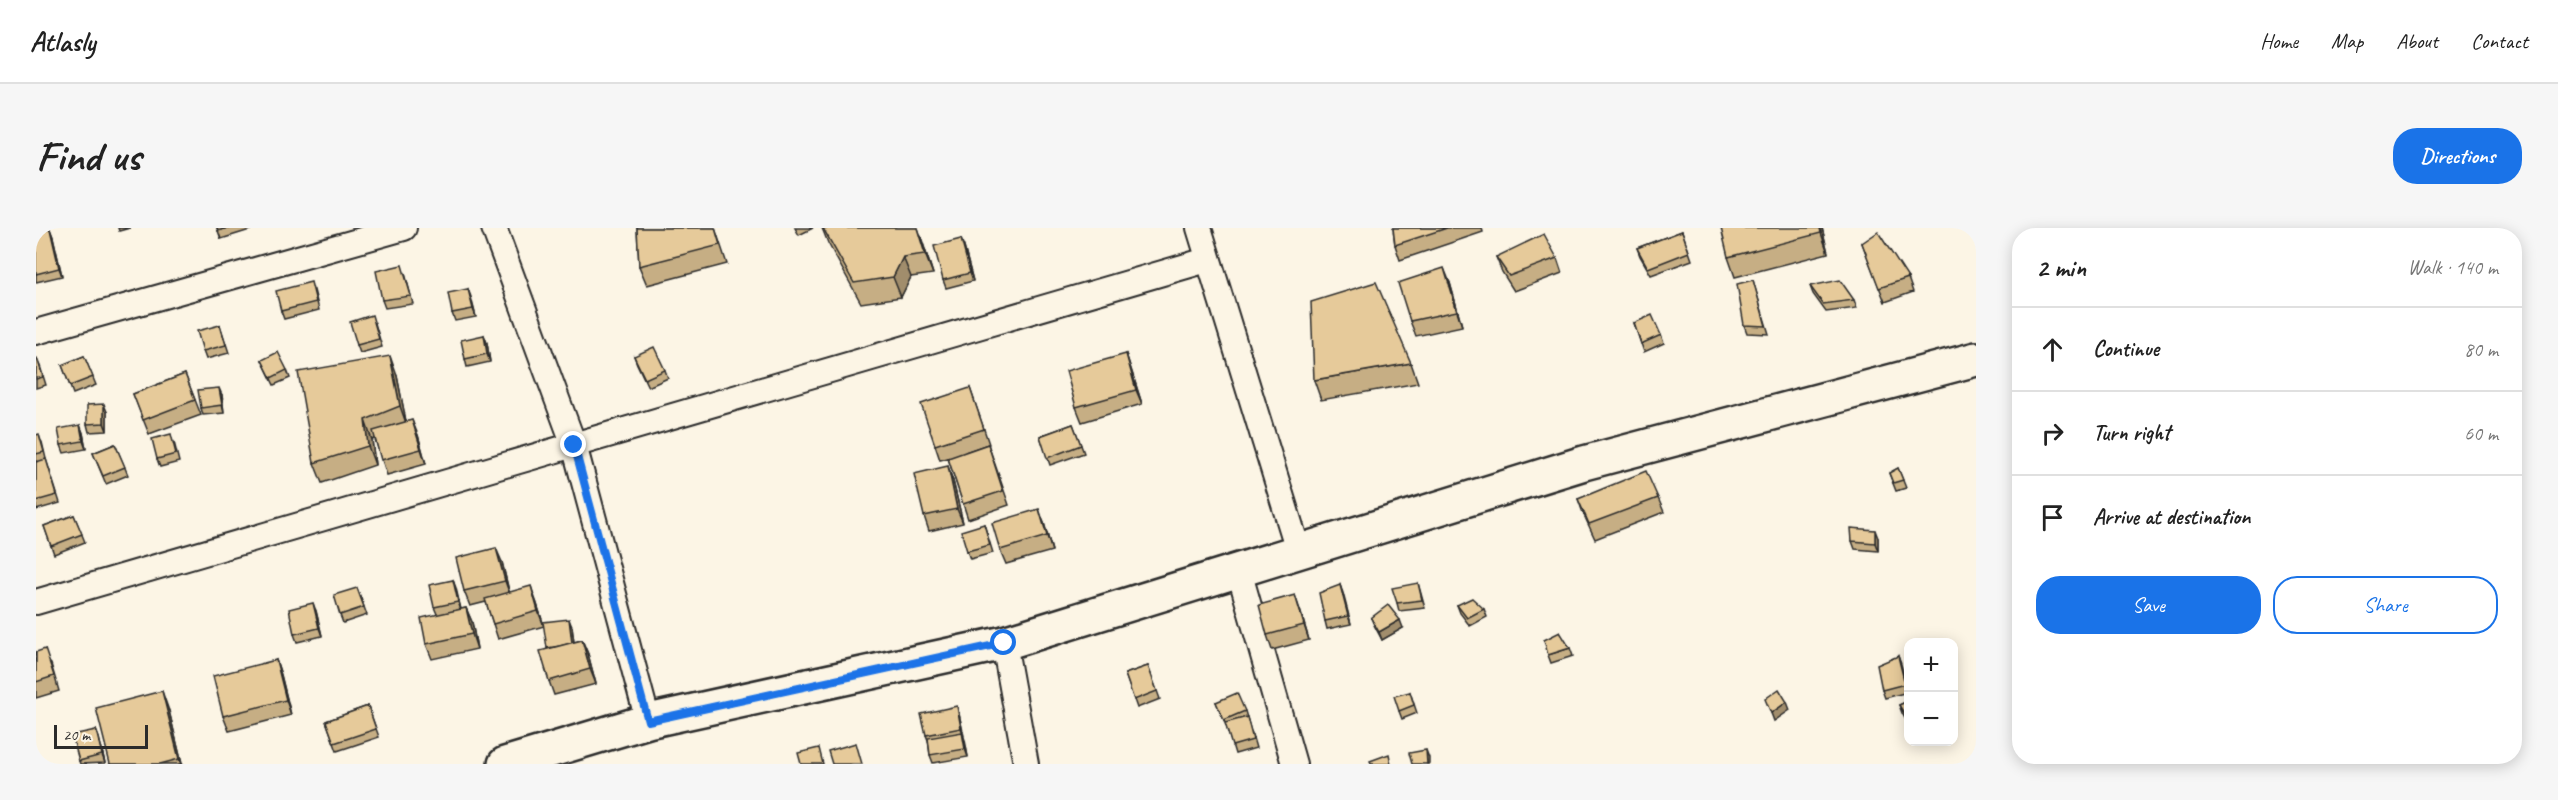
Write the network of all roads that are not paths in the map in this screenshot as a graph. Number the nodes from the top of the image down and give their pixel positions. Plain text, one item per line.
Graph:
1 (404, 228) edge
2 (494, 228) edge
3 (1199, 228) edge
4 (1207, 260) junction
5 (36, 332) edge
6 (1976, 358) edge
7 (574, 445) junction
8 (1299, 553) junction
9 (1239, 571) junction
10 (36, 602) edge
11 (1004, 643) junction
12 (648, 721) junction
13 (505, 764) edge
14 (1026, 764) edge
15 (1294, 764) edge

1 - 5 street
2 - 7 street
3 - 4 street
4 - 7 street
4 - 8 street
6 - 8 street
7 - 10 street
7 - 12 street
8 - 9 street
9 - 11 street
9 - 15 street
11 - 12 street
11 - 14 street
12 - 13 street

